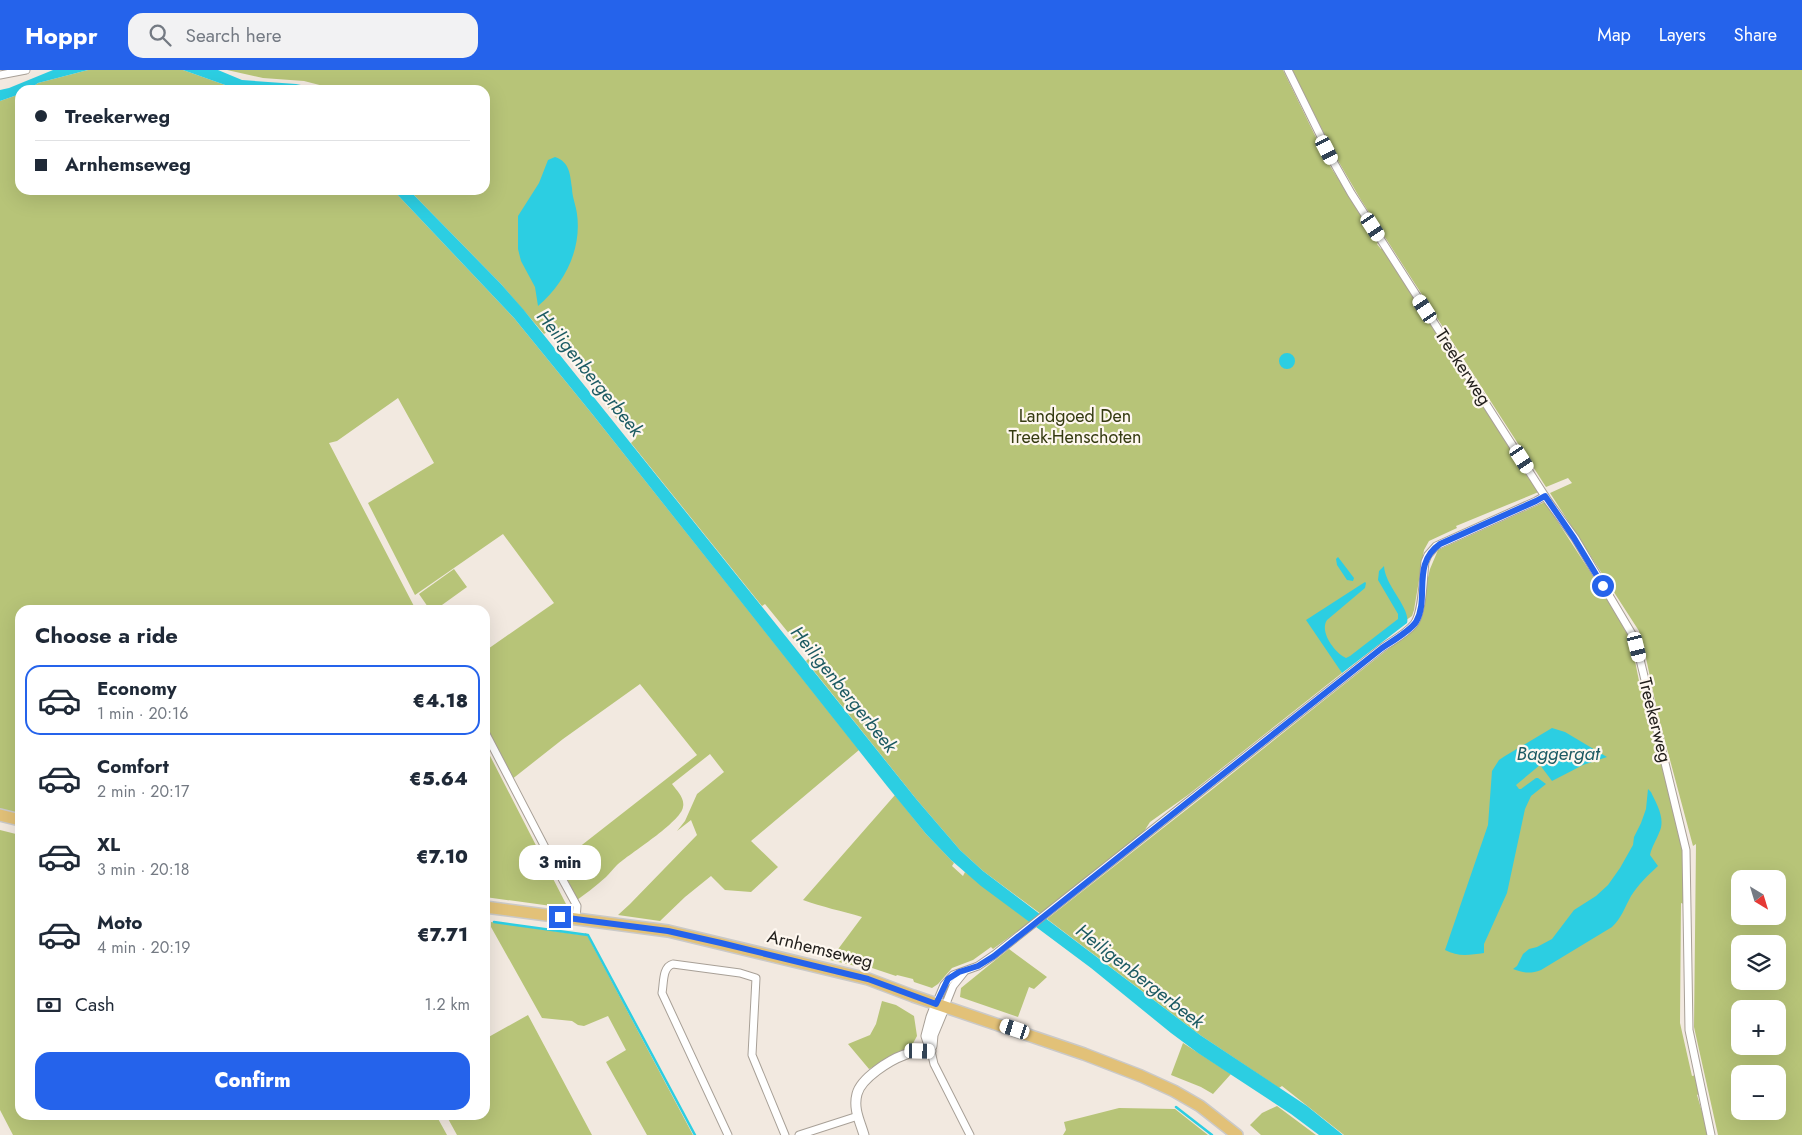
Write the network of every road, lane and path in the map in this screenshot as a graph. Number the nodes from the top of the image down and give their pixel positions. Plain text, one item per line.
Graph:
1 (26, 70) edge
2 (1288, 70) edge
3 (0, 75) edge
4 (1545, 496) junction
5 (490, 742) edge
6 (0, 815) edge
7 (15, 819) edge
8 (490, 908) edge
9 (576, 919) junction
10 (940, 1005) junction
11 (931, 1051) junction
12 (858, 1116) junction
13 (728, 1135) edge
14 (785, 1135) edge
15 (799, 1135) edge
16 (864, 1135) edge
17 (970, 1135) edge
18 (1237, 1135) edge
19 (1711, 1135) edge

1 - 3 street
2 - 4 street, Treekerweg
4 - 10 street
4 - 19 street, Treekerweg
5 - 9 street
6 - 7 main road
8 - 9 main road, Arnhemseweg
9 - 10 main road, Arnhemseweg
10 - 11 street
10 - 18 main road, Arnhemseweg
11 - 12 street
11 - 17 street
12 - 15 street
12 - 16 street
13 - 14 street

